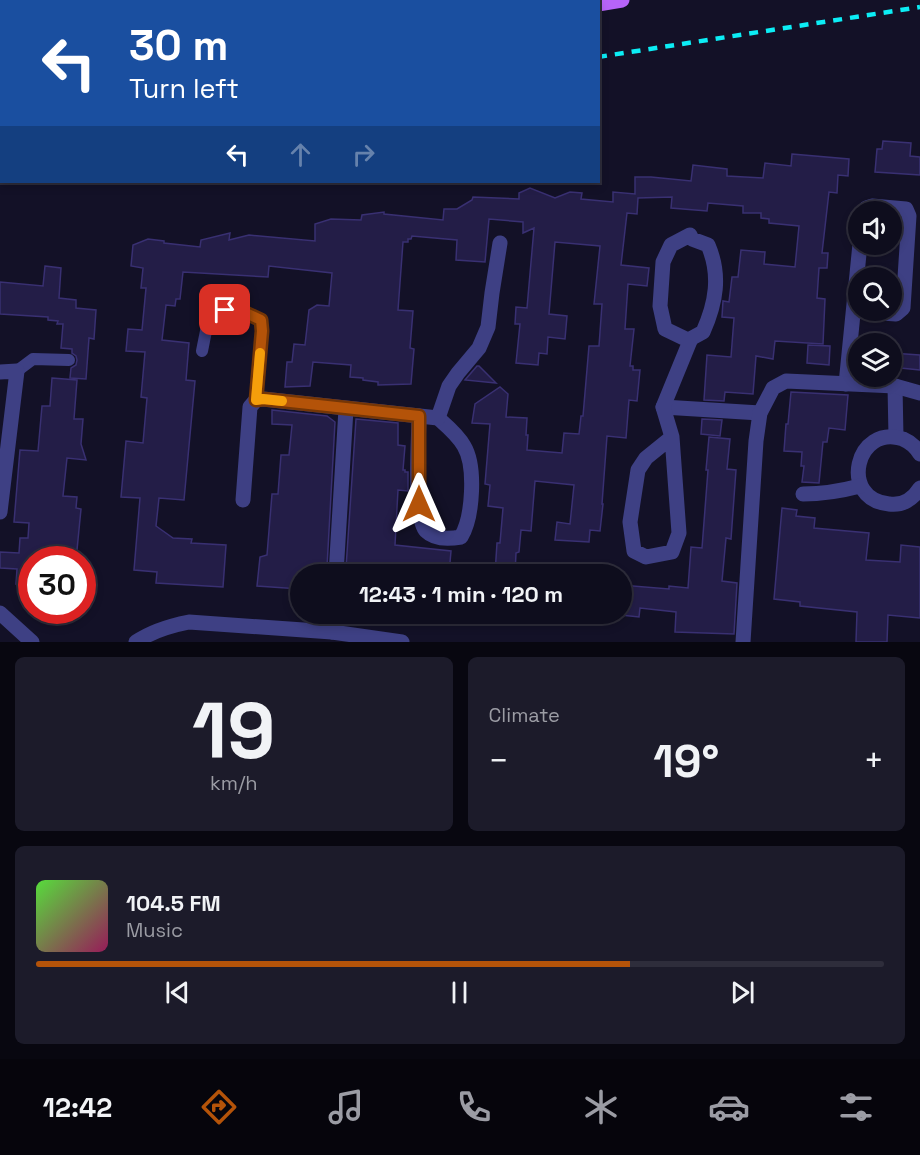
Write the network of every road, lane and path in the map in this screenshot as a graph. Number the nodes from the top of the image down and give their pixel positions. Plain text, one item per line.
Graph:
1 (622, 0) edge
2 (600, 4) edge
3 (902, 209) edge
4 (500, 243) dead end
5 (902, 309) edge
6 (853, 321) edge
7 (690, 341) junction
8 (202, 351) dead end
9 (69, 360) dead end
10 (17, 371) junction
11 (0, 372) edge
12 (846, 384) joint
13 (896, 387) edge
14 (899, 387) edge
15 (920, 393) edge
16 (256, 400) junction
17 (663, 407) junction
18 (346, 409) junction
19 (760, 413) junction
20 (419, 416) junction
21 (438, 418) junction
22 (672, 437) junction
23 (896, 437) junction
24 (920, 454) edge
25 (860, 486) junction
26 (920, 488) edge
27 (803, 494) dead end
28 (243, 500) dead end
29 (0, 512) edge
30 (337, 564) edge
31 (0, 613) edge
32 (332, 624) edge
33 (332, 632) junction
34 (32, 642) edge
35 (136, 642) edge
36 (402, 642) edge
37 (743, 642) edge

1 - 2 main road
3 - 5 street
4 - 21 street
6 - 12 street
7 - 7 street
7 - 17 street
8 - 16 lane
9 - 10 lane
10 - 11 street
10 - 29 street
12 - 19 street
13 - 23 street
14 - 15 street
16 - 18 street
16 - 28 street
17 - 19 street
17 - 22 street
18 - 20 street
18 - 30 street
19 - 37 street
20 - 21 street
20 - 21 street
22 - 22 street
23 - 24 street
23 - 25 street
25 - 26 street
25 - 27 street
31 - 34 street
32 - 33 street
33 - 35 street
33 - 36 street

